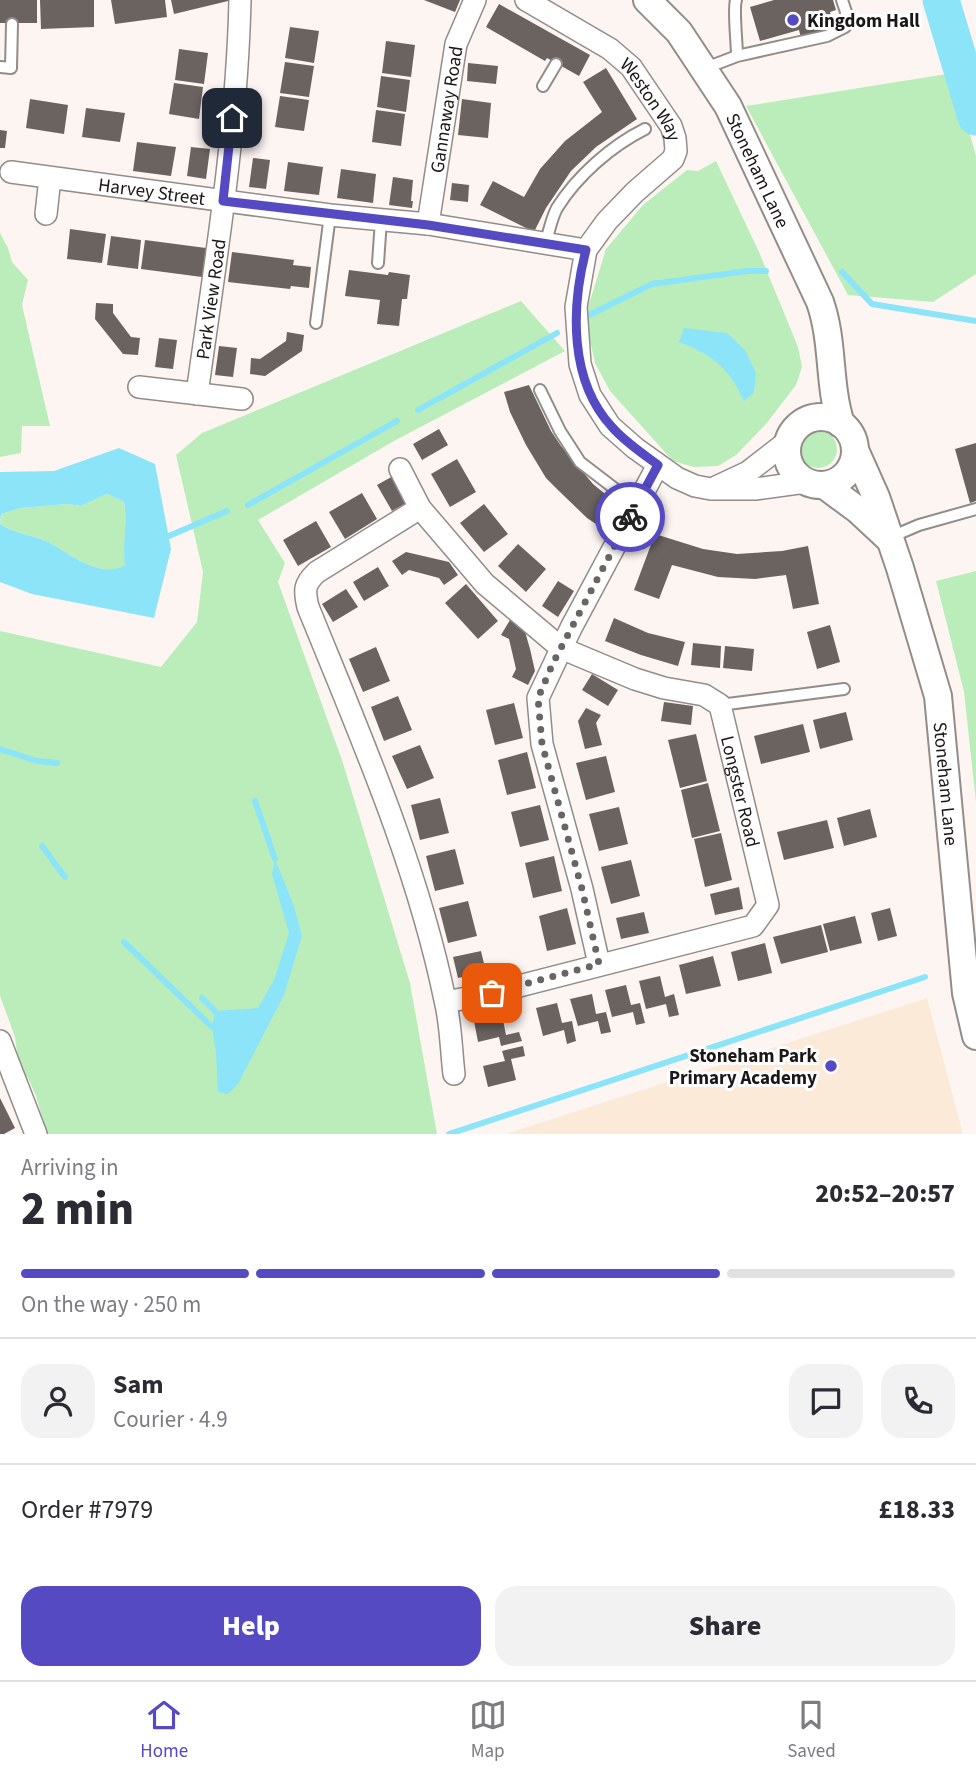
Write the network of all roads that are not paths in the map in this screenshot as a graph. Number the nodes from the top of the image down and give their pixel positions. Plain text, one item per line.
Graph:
1 (240, 0) edge
2 (475, 0) edge
3 (526, 0) edge
4 (647, 0) edge
5 (736, 0) edge
6 (842, 0) edge
7 (12, 24) dead end
8 (737, 56) junction
9 (556, 64) dead end
10 (0, 67) edge
11 (703, 69) junction
12 (543, 86) dead end
13 (645, 129) dead end
14 (11, 172) dead end
15 (50, 178) junction
16 (223, 201) junction
17 (46, 215) dead end
18 (330, 215) junction
19 (381, 220) junction
20 (428, 225) junction
21 (545, 244) junction
22 (586, 250) junction
23 (379, 263) dead end
24 (316, 323) dead end
25 (829, 359) junction
26 (139, 387) dead end
27 (540, 390) dead end
28 (197, 394) junction
29 (242, 399) dead end
30 (841, 424) junction
31 (795, 432) junction
32 (855, 450) junction
33 (658, 465) junction
34 (400, 469) dead end
35 (815, 483) junction
36 (711, 489) junction
37 (636, 505) junction
38 (420, 508) junction
39 (976, 509) edge
40 (889, 539) junction
41 (561, 648) junction
42 (844, 689) dead end
43 (720, 705) junction
44 (599, 964) junction
45 (446, 1002) junction
46 (976, 1037) edge
47 (0, 1041) edge
48 (454, 1074) dead end
49 (36, 1134) edge

1 - 16 street, Park View Road
2 - 20 street, Gannaway Road
3 - 22 street, Weston Way
4 - 11 street, Stoneham Lane
5 - 8 lane
6 - 8 lane
7 - 10 lane
8 - 11 lane
9 - 12 lane
11 - 25 street, Stoneham Lane
13 - 21 lane
14 - 15 street, Harvey Street
15 - 16 street, Harvey Street
15 - 17 street
16 - 18 street, Harvey Street
16 - 28 street, Park View Road
18 - 19 street, Harvey Street
18 - 24 lane
19 - 20 street, Harvey Street
19 - 23 lane
20 - 21 street, Harvey Street
21 - 22 street, Harvey Street
22 - 33 street, Weston Way
25 - 30 street, Stoneham Lane
25 - 31 street, Stoneham Lane
26 - 28 street
27 - 37 lane
28 - 29 street
30 - 31 street
30 - 32 street
31 - 35 street
31 - 36 street
32 - 35 street
32 - 40 street, Stoneham Lane
33 - 36 street, Weston Way
33 - 37 street
34 - 38 street
35 - 36 street, Weston Way
35 - 40 street, Stoneham Lane
37 - 41 street
38 - 41 street
38 - 45 street
39 - 40 lane
40 - 46 street, Stoneham Lane
41 - 43 street
41 - 44 street
42 - 43 lane
43 - 44 street, Longster Road
44 - 45 street, Longster Road
45 - 48 street
47 - 49 street

